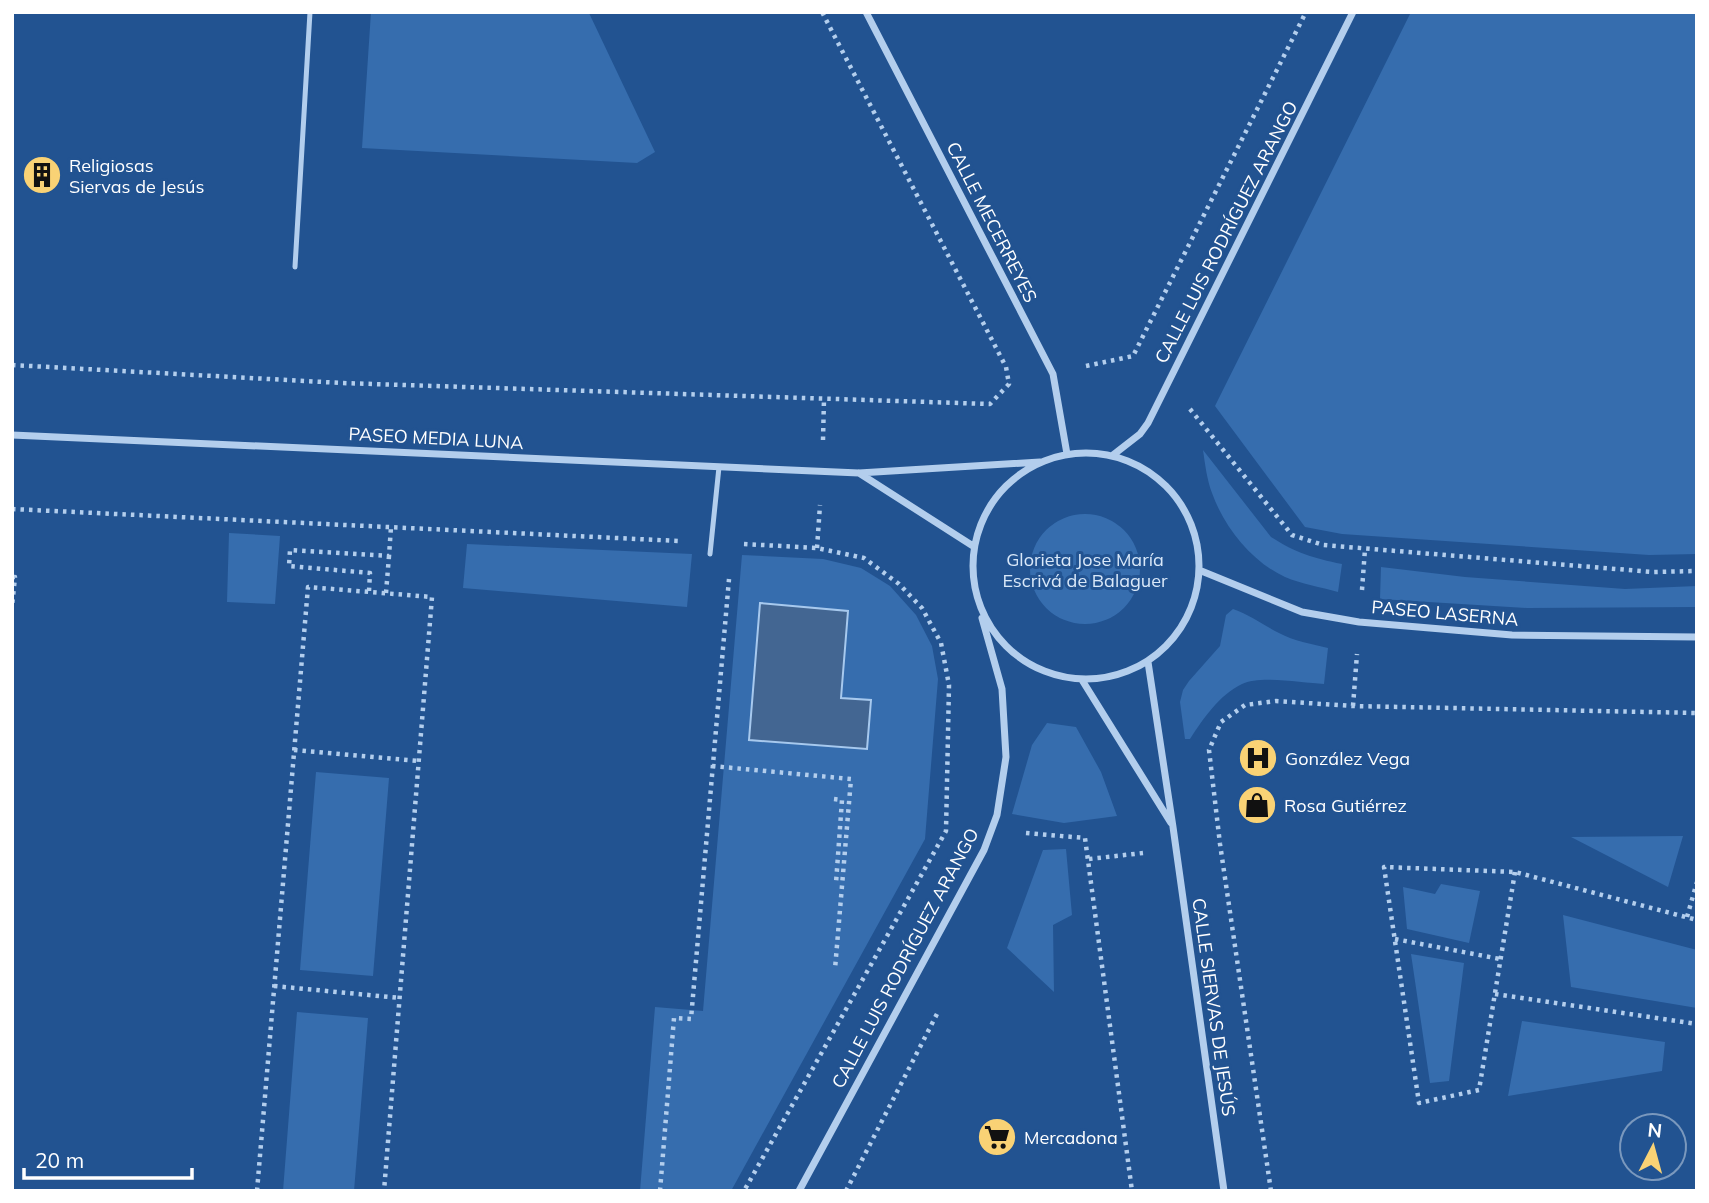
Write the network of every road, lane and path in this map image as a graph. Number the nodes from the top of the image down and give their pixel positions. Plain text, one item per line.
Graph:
1 (310, 12) edge
2 (822, 12) edge
3 (866, 12) edge
4 (1307, 12) edge
5 (1353, 12) edge
6 (295, 267) dead end
7 (12, 365) edge
8 (1079, 368) dead end
9 (1195, 398) dead end
10 (12, 435) edge
11 (1067, 454) junction
12 (1113, 455) junction
13 (1040, 462) junction
14 (719, 467) junction
15 (859, 473) junction
16 (12, 509) edge
17 (391, 527) junction
18 (712, 543) junction
19 (732, 543) junction
20 (974, 546) junction
21 (710, 554) dead end
22 (389, 556) junction
23 (1199, 570) junction
24 (1697, 571) edge
25 (12, 577) edge
26 (369, 591) junction
27 (386, 593) junction
28 (12, 607) edge
29 (979, 608) junction
30 (1697, 637) edge
31 (1148, 662) junction
32 (1082, 680) junction
33 (1697, 713) edge
34 (294, 750) junction
35 (419, 761) junction
36 (712, 766) junction
37 (834, 799) dead end
38 (841, 823) junction
39 (848, 823) junction
40 (1173, 827) junction
41 (1021, 843) dead end
42 (1515, 872) junction
43 (836, 883) dead end
44 (1697, 883) edge
45 (1687, 917) junction
46 (1697, 920) edge
47 (1395, 939) junction
48 (1500, 960) junction
49 (835, 969) dead end
50 (274, 986) junction
51 (1494, 993) junction
52 (400, 998) junction
53 (941, 1007) dead end
54 (1697, 1024) edge
55 (257, 1191) edge
56 (384, 1191) edge
57 (660, 1191) edge
58 (744, 1191) edge
59 (799, 1191) edge
60 (846, 1191) edge
61 (1132, 1191) edge
62 (1224, 1191) edge
63 (1271, 1191) edge

1 - 6 lane
2 - 7 path
3 - 11 street, CALLE MECERREYES
4 - 8 path
5 - 12 street, CALLE LUIS RODRÍGUEZ ARANGO
9 - 24 path
10 - 14 street, PASEO MEDIA LUNA
11 - 12 street
11 - 13 street
12 - 23 street
13 - 15 street, PASEO MEDIA LUNA
13 - 20 street
14 - 15 street, PASEO MEDIA LUNA
14 - 18 lane
15 - 20 street, PASEO MEDIA LUNA
16 - 17 path
17 - 18 path
17 - 22 path
18 - 19 path
18 - 21 lane
19 - 36 path
19 - 58 path
20 - 29 street
22 - 26 path
22 - 27 path
23 - 30 street, PASEO LASERNA
23 - 31 street
25 - 28 path
26 - 27 path
26 - 34 path
27 - 35 path
29 - 32 street
29 - 59 street, CALLE LUIS RODRÍGUEZ ARANGO
31 - 32 street
31 - 40 street, CALLE SIERVAS DE JESÚS
32 - 40 street, CALLE SIERVAS DE JESÚS
33 - 63 path
34 - 35 path
34 - 50 path
35 - 52 path
36 - 39 path
36 - 57 path
37 - 38 path
38 - 39 path
38 - 43 path
39 - 49 path
40 - 62 street, CALLE SIERVAS DE JESÚS
41 - 61 path
42 - 45 path
42 - 47 path
42 - 48 path
44 - 45 path
45 - 46 path
47 - 48 path
47 - 51 path
48 - 51 path
50 - 52 path
50 - 55 path
51 - 54 path
52 - 56 path
53 - 60 path

